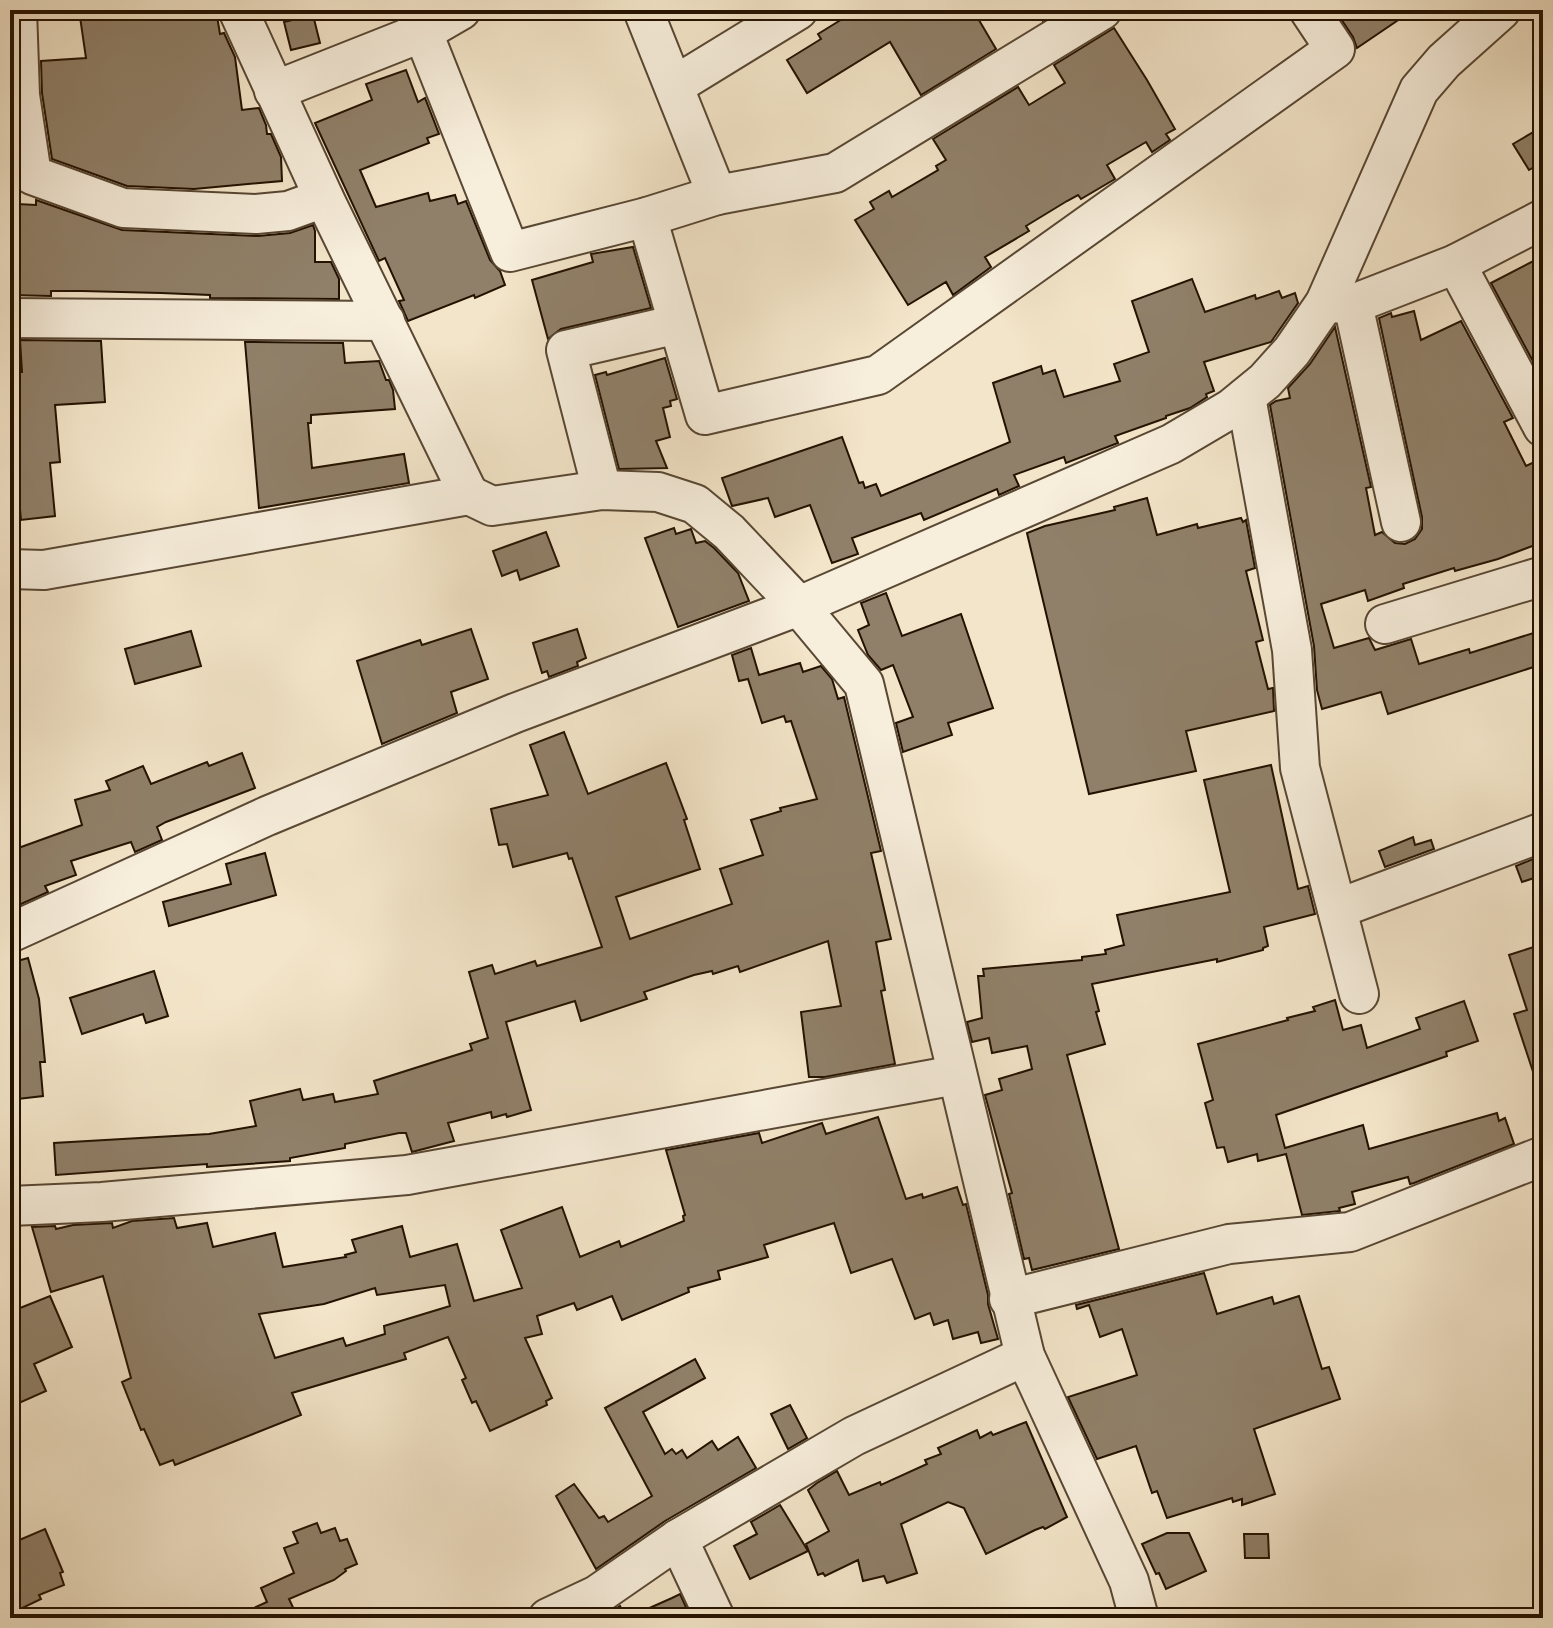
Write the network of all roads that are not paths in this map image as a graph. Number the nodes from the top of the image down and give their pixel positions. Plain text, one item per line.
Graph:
1 (17, 10) edge
2 (238, 10) edge
3 (461, 10) edge
4 (643, 10) edge
5 (798, 10) edge
6 (1102, 10) edge
7 (1309, 10) edge
8 (1501, 10) edge
9 (418, 21) edge
10 (674, 86) junction
11 (274, 91) junction
12 (15, 95) edge
13 (717, 195) junction
14 (324, 198) junction
15 (647, 217) junction
16 (1543, 219) edge
17 (1456, 264) junction
18 (1339, 303) junction
19 (10, 318) edge
20 (385, 321) junction
21 (678, 324) junction
22 (1246, 397) junction
23 (1543, 427) edge
24 (602, 490) junction
25 (469, 495) junction
26 (1401, 522) dead end
27 (10, 569) edge
28 (1543, 576) edge
29 (799, 606) junction
30 (1385, 624) dead end
31 (1543, 832) edge
32 (1337, 909) junction
33 (10, 933) edge
34 (1359, 994) dead end
35 (956, 1075) junction
36 (1543, 1156) edge
37 (10, 1206) edge
38 (1009, 1299) junction
39 (1025, 1356) junction
40 (678, 1539) junction
41 (548, 1618) edge
42 (715, 1618) edge
43 (1139, 1618) edge

1 - 12 street
2 - 11 street
3 - 9 street
4 - 10 street
5 - 10 street
6 - 13 street
7 - 21 street
8 - 18 street
9 - 11 street
9 - 15 street
10 - 13 street
11 - 14 street
12 - 14 street
13 - 15 street
14 - 20 street
15 - 21 street
16 - 17 street
17 - 18 street
17 - 23 street
18 - 22 street
18 - 26 street
19 - 20 street
20 - 25 street
21 - 24 street
22 - 29 street
22 - 32 street
24 - 25 street
24 - 29 street
25 - 27 street
28 - 30 street
29 - 33 street
29 - 35 street
31 - 32 street
32 - 34 street
35 - 37 street
35 - 38 street
36 - 38 street
38 - 39 street
39 - 40 street
39 - 43 street
40 - 41 street
40 - 42 street

